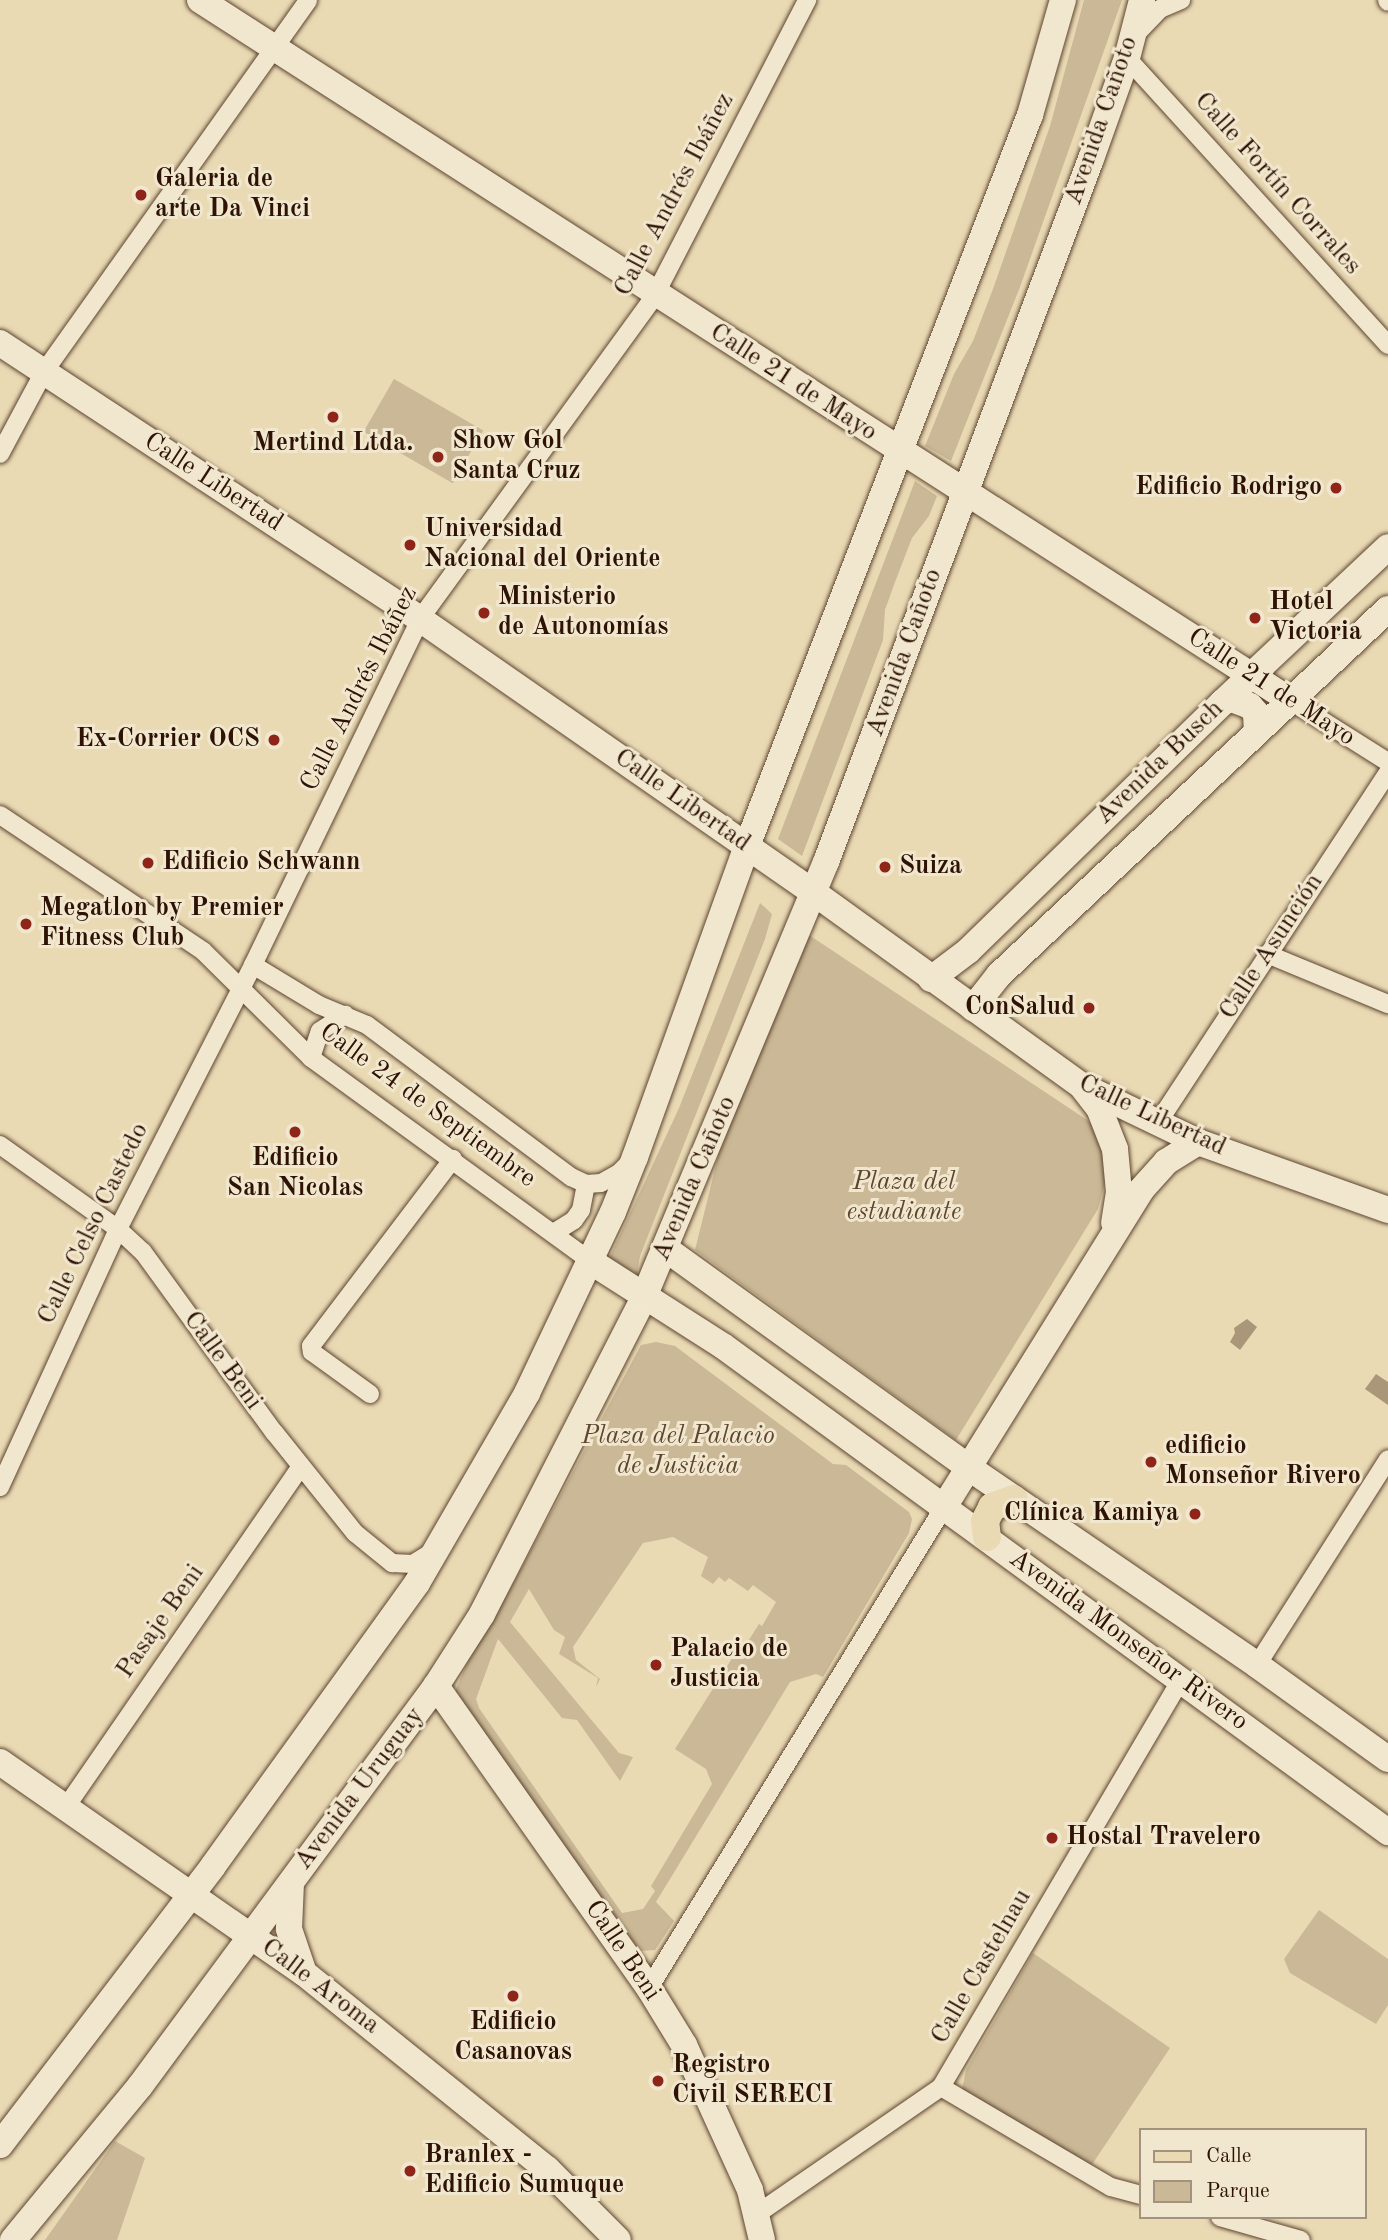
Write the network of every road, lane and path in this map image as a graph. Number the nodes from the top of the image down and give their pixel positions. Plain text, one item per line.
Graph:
1 (200, 0) edge
2 (308, 0) edge
3 (807, 0) edge
4 (1063, 0) edge
5 (1142, 0) edge
6 (1181, 0) edge
7 (274, 48) junction
8 (1129, 49) junction
9 (655, 295) junction
10 (0, 343) edge
11 (1388, 345) edge
12 (44, 372) junction
13 (900, 451) junction
14 (0, 454) edge
15 (964, 492) junction
16 (1388, 547) edge
17 (1388, 609) edge
18 (419, 619) junction
19 (1252, 675) junction
20 (1291, 701) junction
21 (1223, 702) junction
22 (1256, 732) junction
23 (1388, 762) edge
24 (1388, 772) edge
25 (0, 815) edge
26 (747, 846) junction
27 (813, 892) junction
28 (968, 951) junction
29 (1267, 954) junction
30 (253, 965) junction
31 (999, 975) junction
32 (931, 979) junction
33 (242, 986) junction
34 (1388, 1004) edge
35 (973, 1008) junction
36 (345, 1015) junction
37 (311, 1058) junction
38 (1082, 1086) junction
39 (1157, 1124) junction
40 (1198, 1142) junction
41 (0, 1145) edge
42 (635, 1157) junction
43 (453, 1158) junction
44 (586, 1184) junction
45 (1388, 1210) edge
46 (118, 1229) junction
47 (555, 1232) junction
48 (1110, 1235) junction
49 (666, 1249) junction
50 (590, 1261) junction
51 (645, 1297) junction
52 (370, 1394) dead end
53 (1388, 1459) edge
54 (301, 1465) junction
55 (968, 1467) junction
56 (0, 1488) edge
57 (1014, 1499) junction
58 (944, 1507) junction
59 (987, 1537) junction
60 (435, 1550) junction
61 (1257, 1665) junction
62 (1181, 1680) junction
63 (436, 1686) junction
64 (1388, 1759) edge
65 (0, 1762) edge
66 (66, 1807) junction
67 (1388, 1832) edge
68 (225, 1850) junction
69 (149, 1865) junction
70 (290, 1882) junction
71 (192, 1895) junction
72 (253, 1936) junction
73 (304, 1973) junction
74 (649, 1988) junction
75 (941, 2087) junction
76 (0, 2145) edge
77 (1140, 2195) edge
78 (757, 2214) junction
79 (1227, 2219) edge
80 (23, 2237) edge
81 (618, 2240) edge
82 (762, 2240) edge
83 (1301, 2240) edge

1 - 7 main road, Calle 21 de Mayo
2 - 7 street
3 - 9 street, Calle Andrés Ibáñez
4 - 13 main road
5 - 8 main road, Avenida Cañoto
6 - 8 street
7 - 9 main road, Calle 21 de Mayo
7 - 12 street
8 - 11 street, Calle Fortín Corrales
8 - 15 main road, Avenida Cañoto
9 - 13 main road, Calle 21 de Mayo
9 - 18 street, Calle Andrés Ibáñez
10 - 12 main road, Calle Libertad
12 - 14 street
12 - 18 main road, Calle Libertad
13 - 15 main road, Calle 21 de Mayo
13 - 26 main road
15 - 19 main road, Calle 21 de Mayo
15 - 27 main road, Avenida Cañoto
16 - 19 main road, Avenida Busch
17 - 20 main road, Avenida Busch
18 - 26 main road, Calle Libertad
18 - 30 street, Calle Andrés Ibáñez
19 - 20 main road, Calle 21 de Mayo
19 - 21 main road, Avenida Busch
20 - 22 main road, Avenida Busch
20 - 23 street, Calle 21 de Mayo
21 - 22 main road
21 - 28 main road, Avenida Busch
22 - 31 main road, Avenida Busch
24 - 29 street, Calle Asunción
25 - 33 street, Calle 24 de Septiembre
26 - 27 main road, Calle Libertad
26 - 42 main road
27 - 32 main road, Calle Libertad
27 - 49 main road, Avenida Cañoto
28 - 31 main road
28 - 32 main road, Avenida Busch
29 - 34 street
29 - 39 street, Calle Asunción
30 - 33 street, Calle Andrés Ibáñez
30 - 36 street, Calle 24 de Septiembre
31 - 35 main road, Avenida Busch
32 - 35 main road, Calle Libertad
33 - 37 street, Calle 24 de Septiembre
33 - 46 street, Calle Celso Castedo
35 - 38 main road, Calle Libertad
36 - 37 street
36 - 44 street, Calle 24 de Septiembre
37 - 43 street, Calle 24 de Septiembre
38 - 39 main road, Calle Libertad
38 - 48 main road
39 - 40 main road, Calle Libertad
40 - 45 main road, Calle Libertad
40 - 48 main road
41 - 46 street, Calle Beni
42 - 44 street
42 - 50 main road
43 - 47 street, Calle 24 de Septiembre
43 - 52 street
44 - 47 street
46 - 54 street, Calle Beni
46 - 56 street, Calle Celso Castedo
47 - 50 street, Calle 24 de Septiembre
48 - 55 main road
49 - 51 main road, Avenida Cañoto
49 - 55 main road, Avenida Monseñor Rivero
50 - 51 main road, Avenida Monseñor Rivero
50 - 60 main road
51 - 58 main road, Avenida Monseñor Rivero
51 - 63 main road, Avenida Uruguay
53 - 61 street
54 - 60 street, Calle Beni
54 - 66 street, Pasaje Beni
55 - 57 main road, Avenida Monseñor Rivero
55 - 58 main road
57 - 59 main road
57 - 61 main road, Avenida Monseñor Rivero
58 - 59 main road, Avenida Monseñor Rivero
58 - 74 street
59 - 62 main road, Avenida Monseñor Rivero
60 - 68 main road
61 - 64 main road, Avenida Monseñor Rivero
62 - 67 main road, Avenida Monseñor Rivero
62 - 75 street, Calle Castelnau
63 - 70 main road, Avenida Uruguay
63 - 74 main road, Calle Beni
65 - 66 main road, Calle Aroma
66 - 69 main road, Calle Aroma
68 - 69 main road
68 - 71 main road
69 - 71 main road, Calle Aroma
70 - 72 main road, Avenida Uruguay
70 - 73 main road
71 - 72 main road, Calle Aroma
71 - 76 main road
72 - 73 main road, Calle Aroma
72 - 80 main road, Avenida Uruguay
73 - 81 main road, Calle Aroma
74 - 78 main road, Calle Beni
75 - 77 street
75 - 78 street, Calle Castelnau
78 - 82 main road, Calle Beni
79 - 83 street

